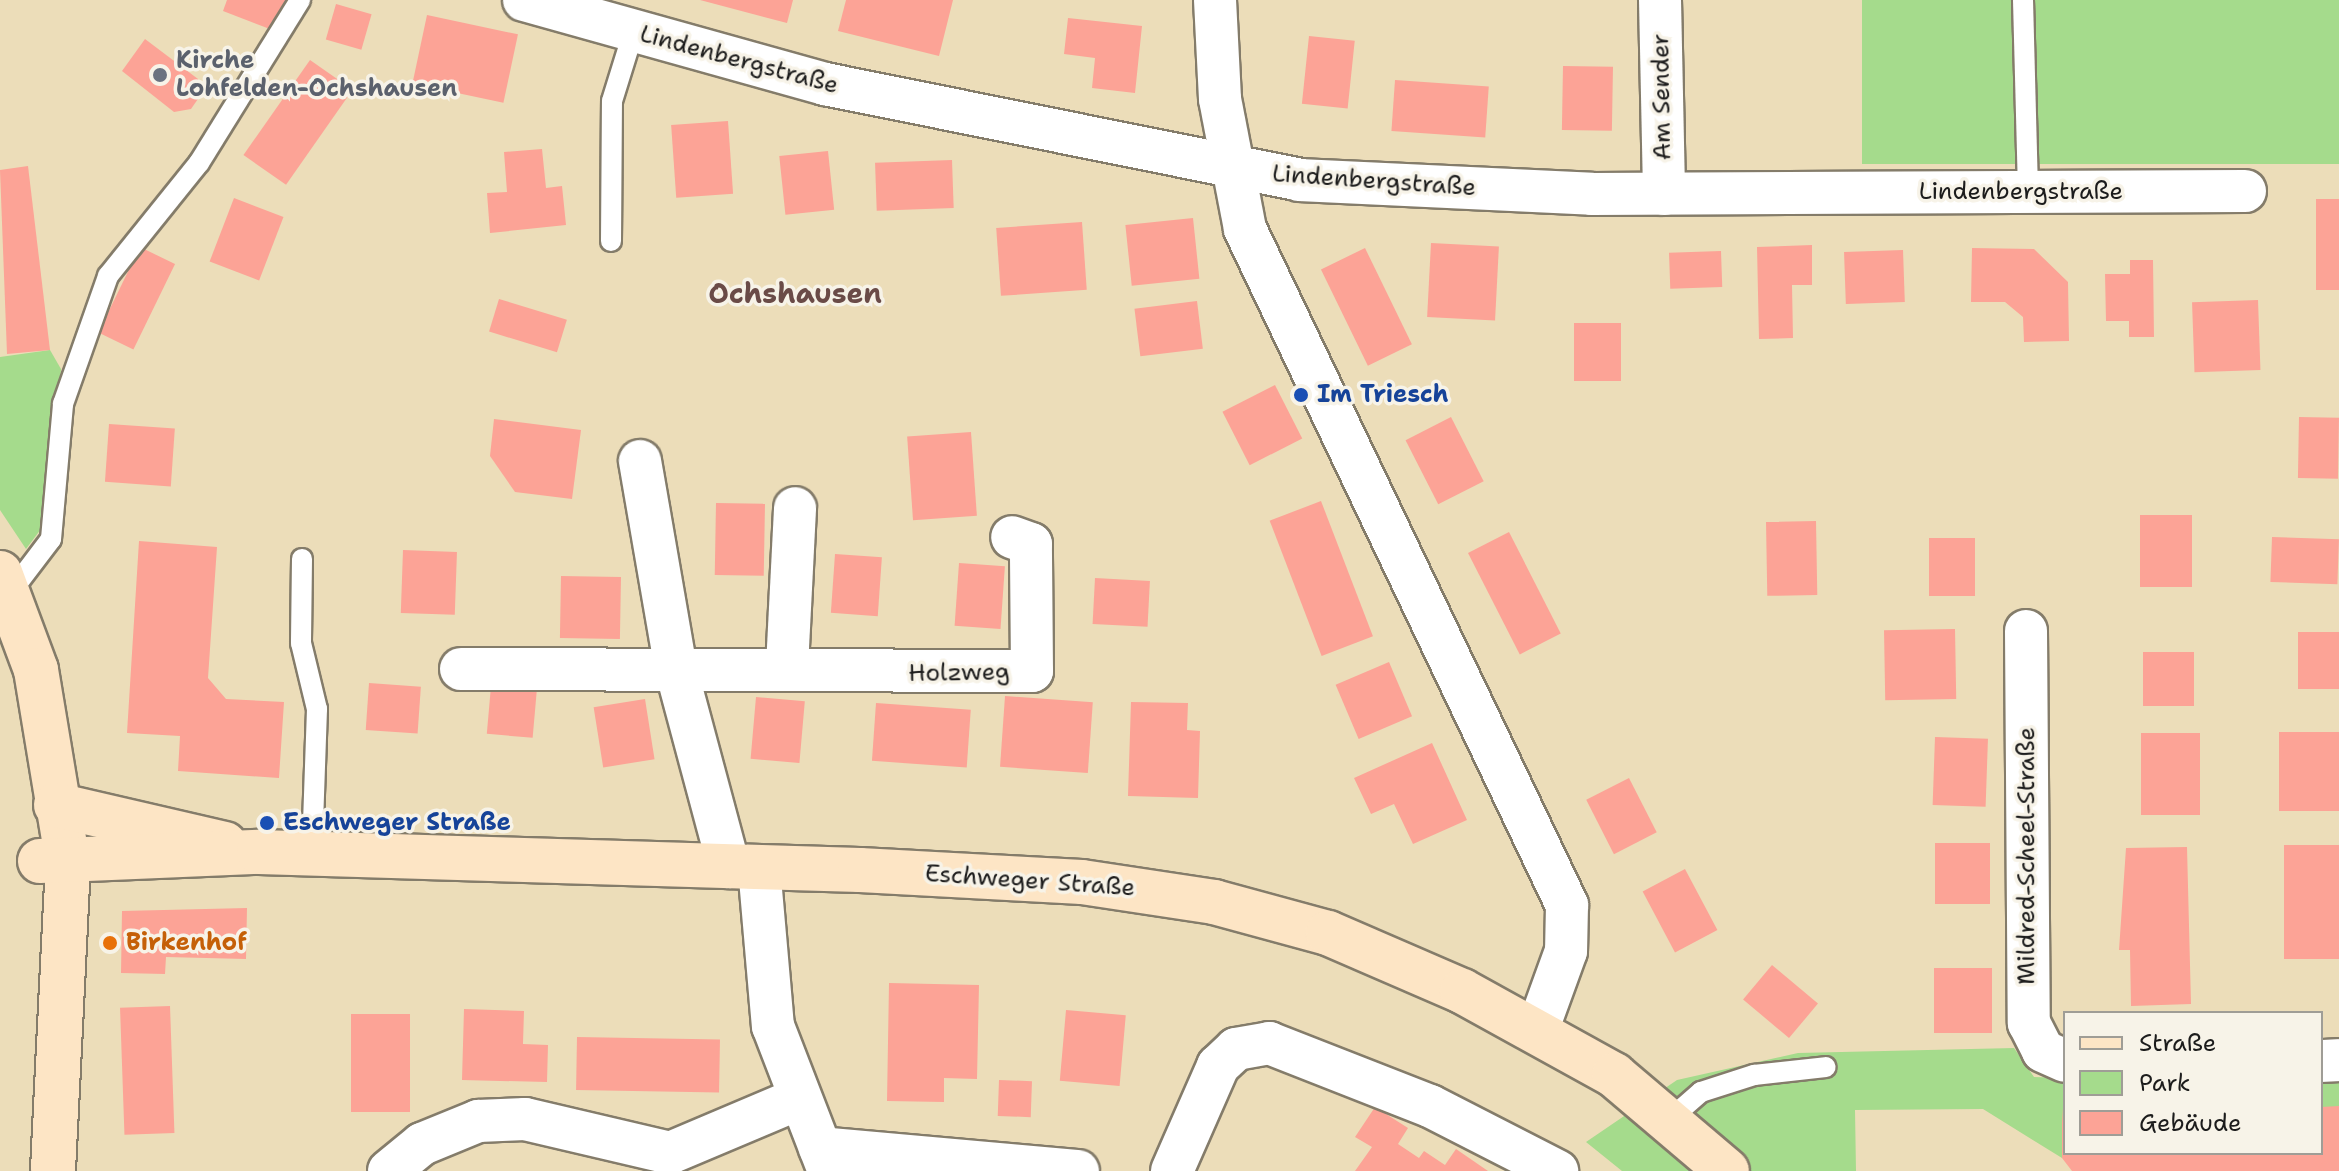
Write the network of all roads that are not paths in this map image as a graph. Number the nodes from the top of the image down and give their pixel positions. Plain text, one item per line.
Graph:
1 (300, 0) edge
2 (524, 0) edge
3 (1215, 0) edge
4 (1660, 0) edge
5 (2023, 0) edge
6 (639, 16) edge
7 (1231, 169) junction
8 (2245, 191) dead end
9 (2028, 192) junction
10 (1664, 194) junction
11 (611, 241) dead end
12 (640, 461) dead end
13 (795, 508) dead end
14 (1012, 537) dead end
15 (302, 559) dead end
16 (5, 583) edge
17 (2026, 631) dead end
18 (787, 667) junction
19 (461, 669) dead end
20 (676, 669) junction
21 (56, 805) junction
22 (259, 852) junction
23 (312, 854) junction
24 (54, 862) junction
25 (744, 867) junction
26 (1537, 1031) junction
27 (2063, 1060) edge
28 (1826, 1067) dead end
29 (800, 1098) junction
30 (1670, 1119) junction
31 (824, 1159) edge
32 (670, 1162) edge
33 (53, 1171) edge
34 (389, 1171) edge
35 (1078, 1171) edge
36 (1172, 1171) edge
37 (1557, 1171) edge
38 (1727, 1171) edge

1 - 16 lane
2 - 6 street, Lindenbergstraße
3 - 7 street
4 - 10 street, Am Sender
5 - 9 lane
6 - 7 street, Lindenbergstraße
6 - 11 lane
7 - 10 street, Lindenbergstraße
7 - 26 street
8 - 9 street, Lindenbergstraße
9 - 10 street, Lindenbergstraße
12 - 20 street
13 - 18 street
14 - 18 street, Holzweg
15 - 23 lane
16 - 21 main road
17 - 27 street, Mildred-Scheel-Straße
18 - 20 street, Holzweg
19 - 20 street, Holzweg
20 - 25 street
21 - 22 main road, Eschweger Straße
21 - 24 main road
22 - 23 main road, Eschweger Straße
22 - 24 main road, Eschweger Straße
23 - 25 main road, Eschweger Straße
24 - 33 main road
25 - 26 main road, Eschweger Straße
25 - 29 street
26 - 30 main road, Eschweger Straße
28 - 30 lane
29 - 31 street
29 - 32 street
30 - 38 main road, Eschweger Straße
31 - 35 street
32 - 34 street
36 - 37 street

